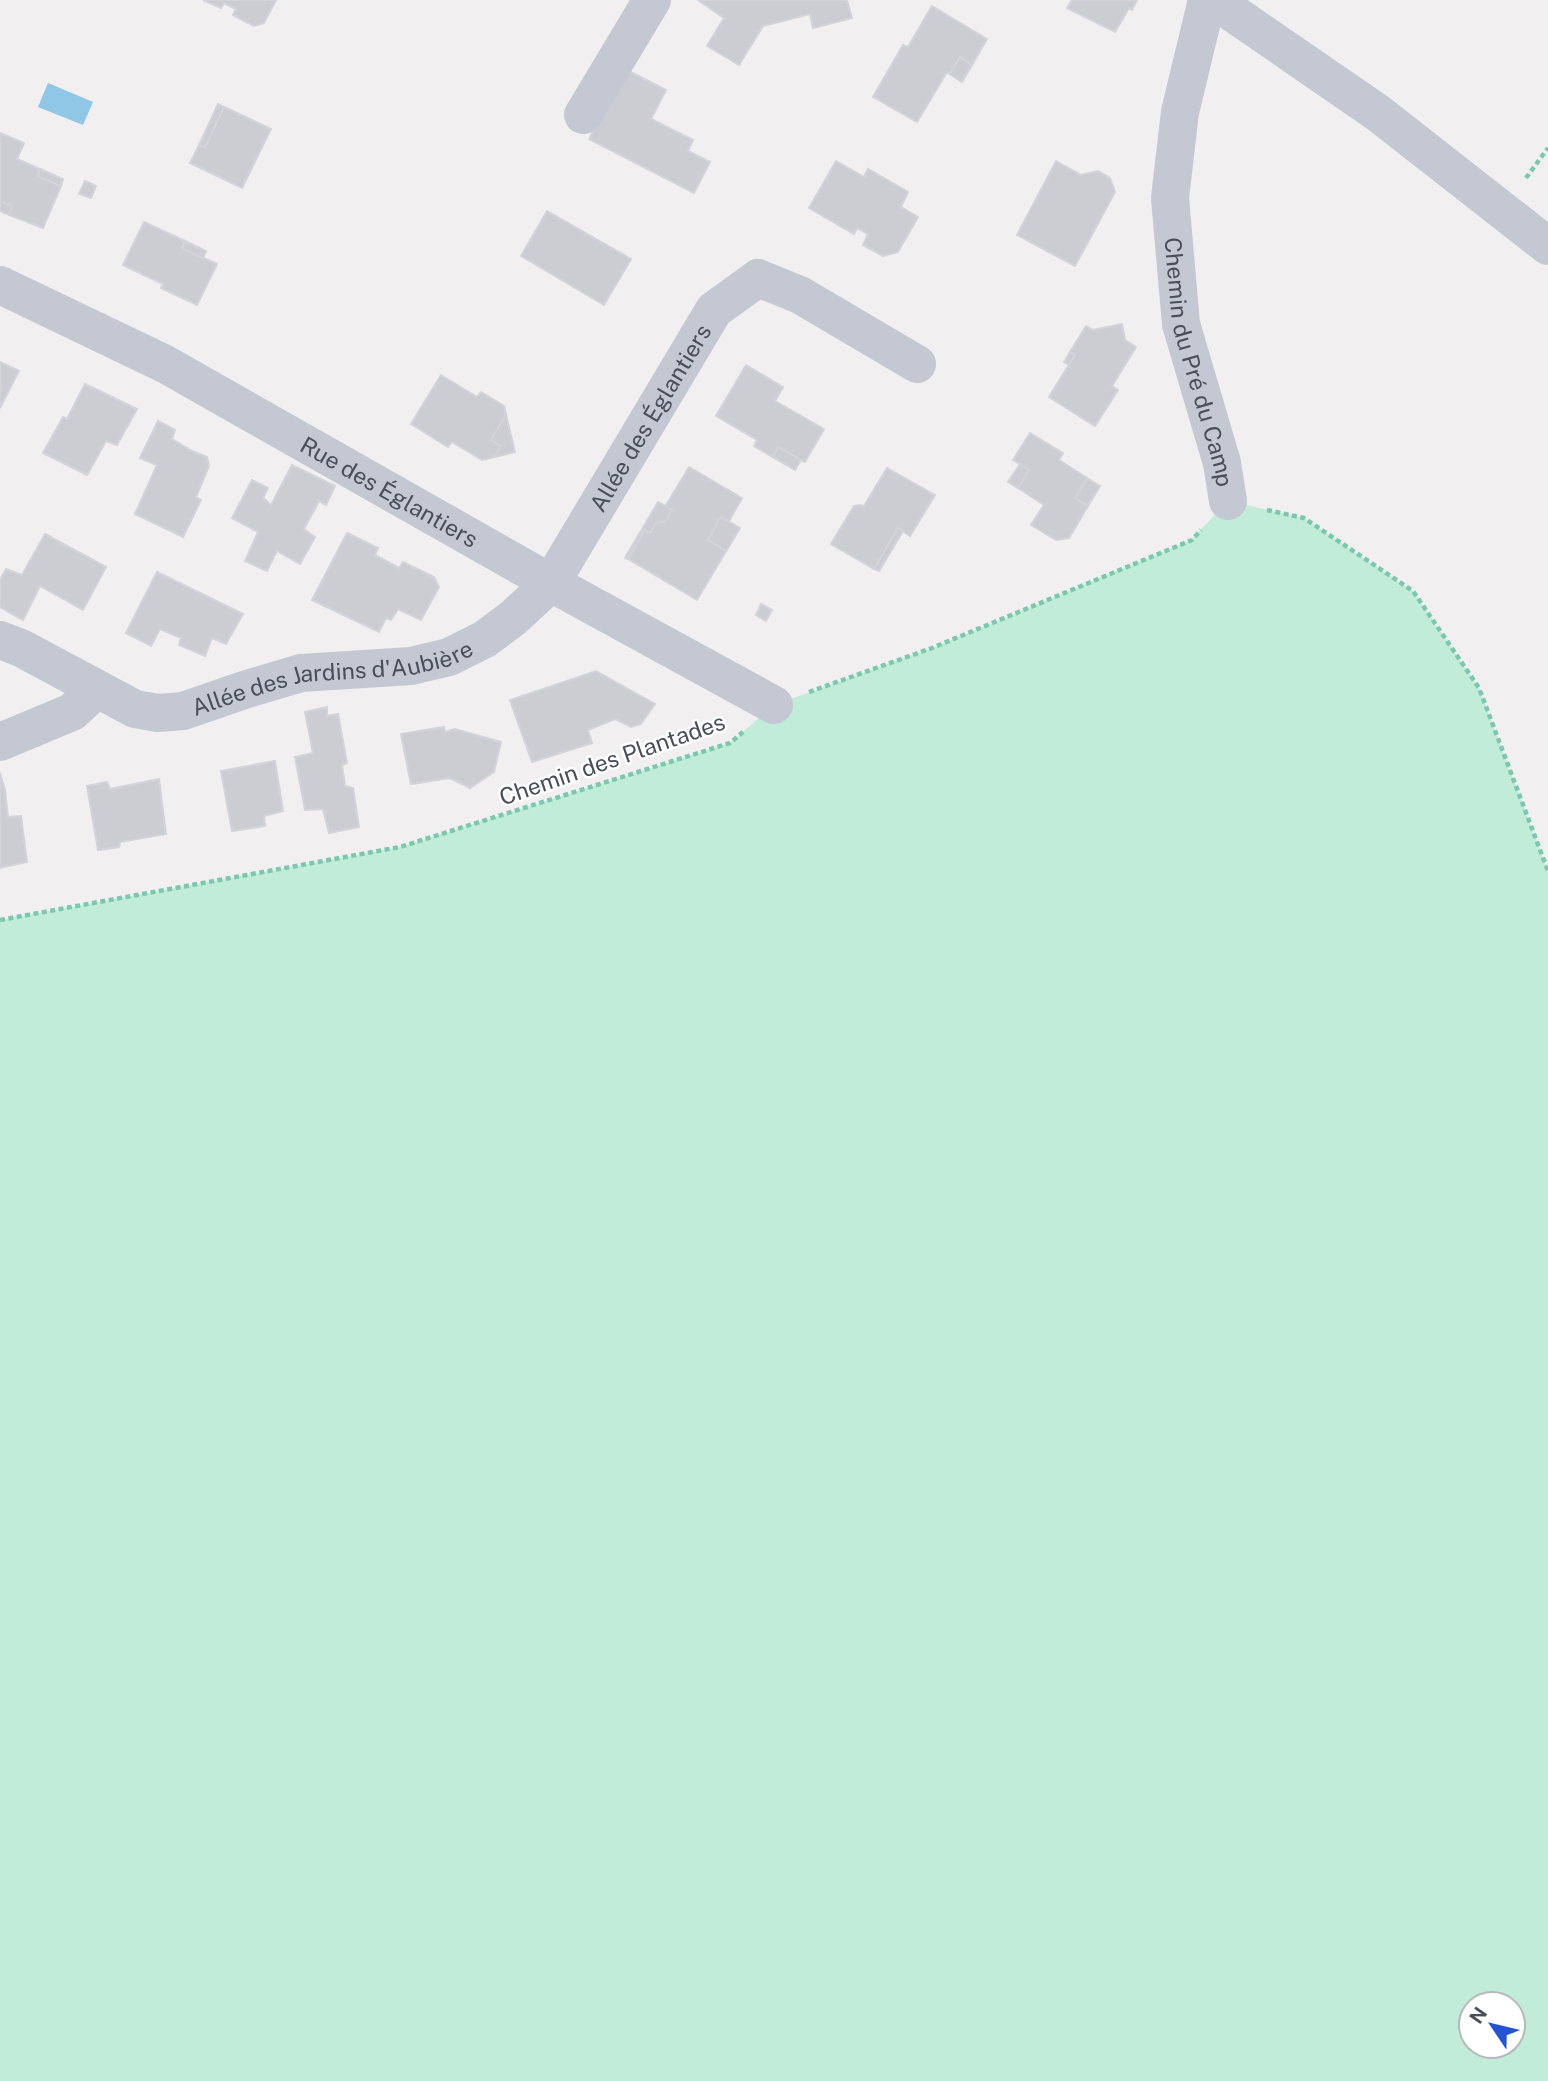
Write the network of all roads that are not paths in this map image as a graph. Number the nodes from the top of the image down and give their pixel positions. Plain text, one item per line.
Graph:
1 (652, 0) edge
2 (1207, 0) edge
3 (1214, 0) edge
4 (583, 115) dead end
5 (1548, 246) edge
6 (0, 285) edge
7 (917, 364) dead end
8 (1228, 501) road end
9 (551, 583) junction
10 (0, 640) edge
11 (94, 687) junction
12 (774, 705) road end
13 (0, 742) edge

1 - 4 street
2 - 8 street, Chemin du Pré du Camp
3 - 5 street
6 - 9 street, Rue des Églantiers
7 - 9 street, Allée des Églantiers
9 - 11 street, Allée des Jardins d'Aubière
9 - 12 street, Rue des Églantiers
10 - 11 street, Allée des Jardins d'Aubière
11 - 13 street

